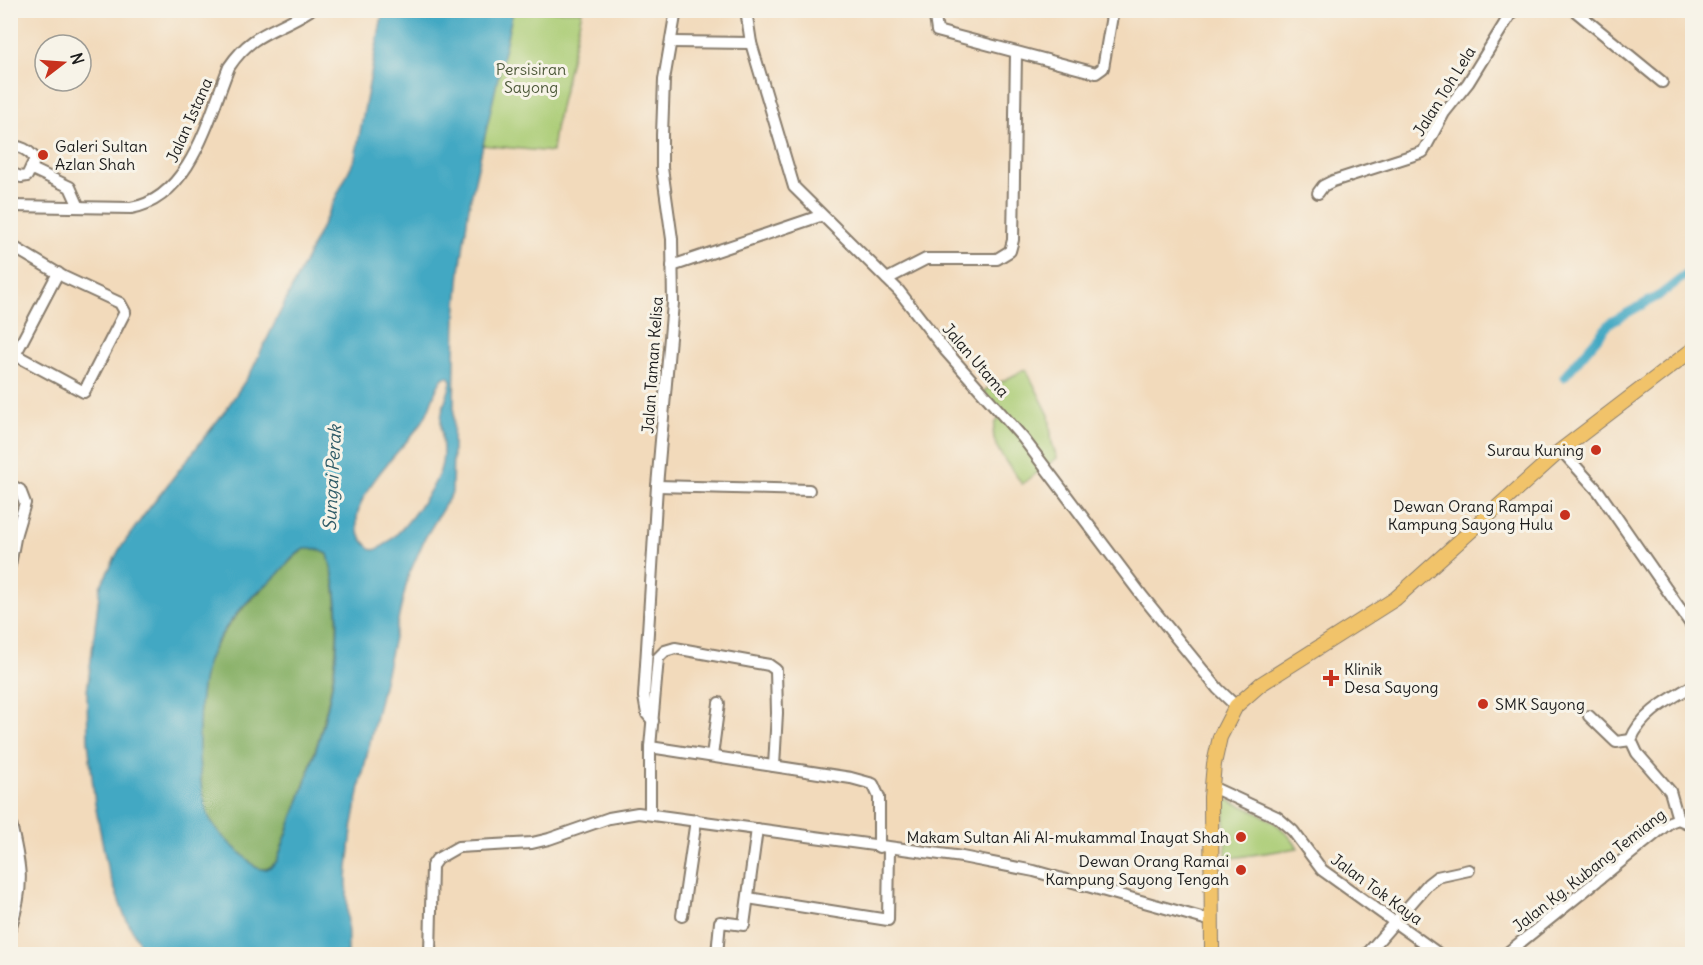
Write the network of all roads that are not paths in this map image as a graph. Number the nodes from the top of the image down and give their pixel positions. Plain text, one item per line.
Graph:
1 (310, 10) edge
2 (676, 10) edge
3 (746, 10) edge
4 (934, 10) edge
5 (1113, 10) edge
6 (1514, 10) edge
7 (1574, 10) edge
8 (672, 42) junction
9 (751, 43) junction
10 (1016, 53) junction
11 (1662, 81) dead end
12 (10, 148) edge
13 (32, 169) junction
14 (10, 173) edge
15 (1318, 193) dead end
16 (10, 206) edge
17 (79, 207) junction
18 (820, 216) junction
19 (10, 245) edge
20 (672, 266) junction
21 (58, 273) junction
22 (887, 279) junction
23 (13, 354) edge
24 (1690, 356) edge
25 (1561, 450) junction
26 (10, 485) edge
27 (657, 486) junction
28 (809, 490) dead end
29 (10, 565) edge
30 (1692, 626) edge
31 (1692, 686) edge
32 (719, 703) dead end
33 (1236, 706) junction
34 (1589, 716) dead end
35 (653, 721) junction
36 (1631, 740) junction
37 (650, 747) junction
38 (712, 756) junction
39 (774, 766) junction
40 (1212, 788) junction
41 (650, 813) junction
42 (1678, 819) junction
43 (10, 820) edge
44 (696, 820) junction
45 (1692, 825) edge
46 (757, 829) junction
47 (884, 848) junction
48 (14, 857) edge
49 (1469, 870) dead end
50 (748, 898) junction
51 (682, 916) dead end
52 (1394, 920) junction
53 (1212, 921) junction
54 (10, 929) edge
55 (430, 954) edge
56 (717, 954) edge
57 (1212, 954) edge
58 (1367, 954) edge
59 (1439, 954) edge
60 (1506, 954) edge

1 - 17 street, Jalan Istana
2 - 8 street, Jalan Taman Kelisa
3 - 9 street, Jalan Utama
4 - 10 street
5 - 10 street
6 - 15 street, Jalan Toh Lela
7 - 11 street
8 - 9 street
8 - 20 street, Jalan Taman Kelisa
9 - 18 street, Jalan Utama
10 - 22 street
12 - 13 street
13 - 14 street
13 - 17 street
16 - 17 street, Jalan Istana
18 - 20 street
18 - 22 street, Jalan Utama
19 - 21 street
20 - 27 street, Jalan Taman Kelisa
21 - 23 street
21 - 23 street
22 - 33 street, Jalan Utama
24 - 25 main road
25 - 30 street
25 - 33 main road
26 - 29 street
27 - 28 street
27 - 35 street, Jalan Taman Kelisa
31 - 36 street
32 - 38 street
33 - 40 main road
34 - 36 street
35 - 37 street
35 - 39 street
36 - 42 street
37 - 38 street
37 - 41 street
38 - 39 street
39 - 47 street
40 - 52 street, Jalan Tok Kaya
40 - 53 main road
41 - 44 street
41 - 55 street
42 - 45 street, Jalan Kg. Kubang Temiang
42 - 60 street, Jalan Kg. Kubang Temiang
43 - 48 street
44 - 46 street
44 - 51 street
46 - 47 street
46 - 50 street
47 - 50 street
47 - 53 street
48 - 54 street
49 - 52 street
50 - 56 street
52 - 58 street
52 - 59 street, Jalan Tok Kaya
53 - 57 main road

